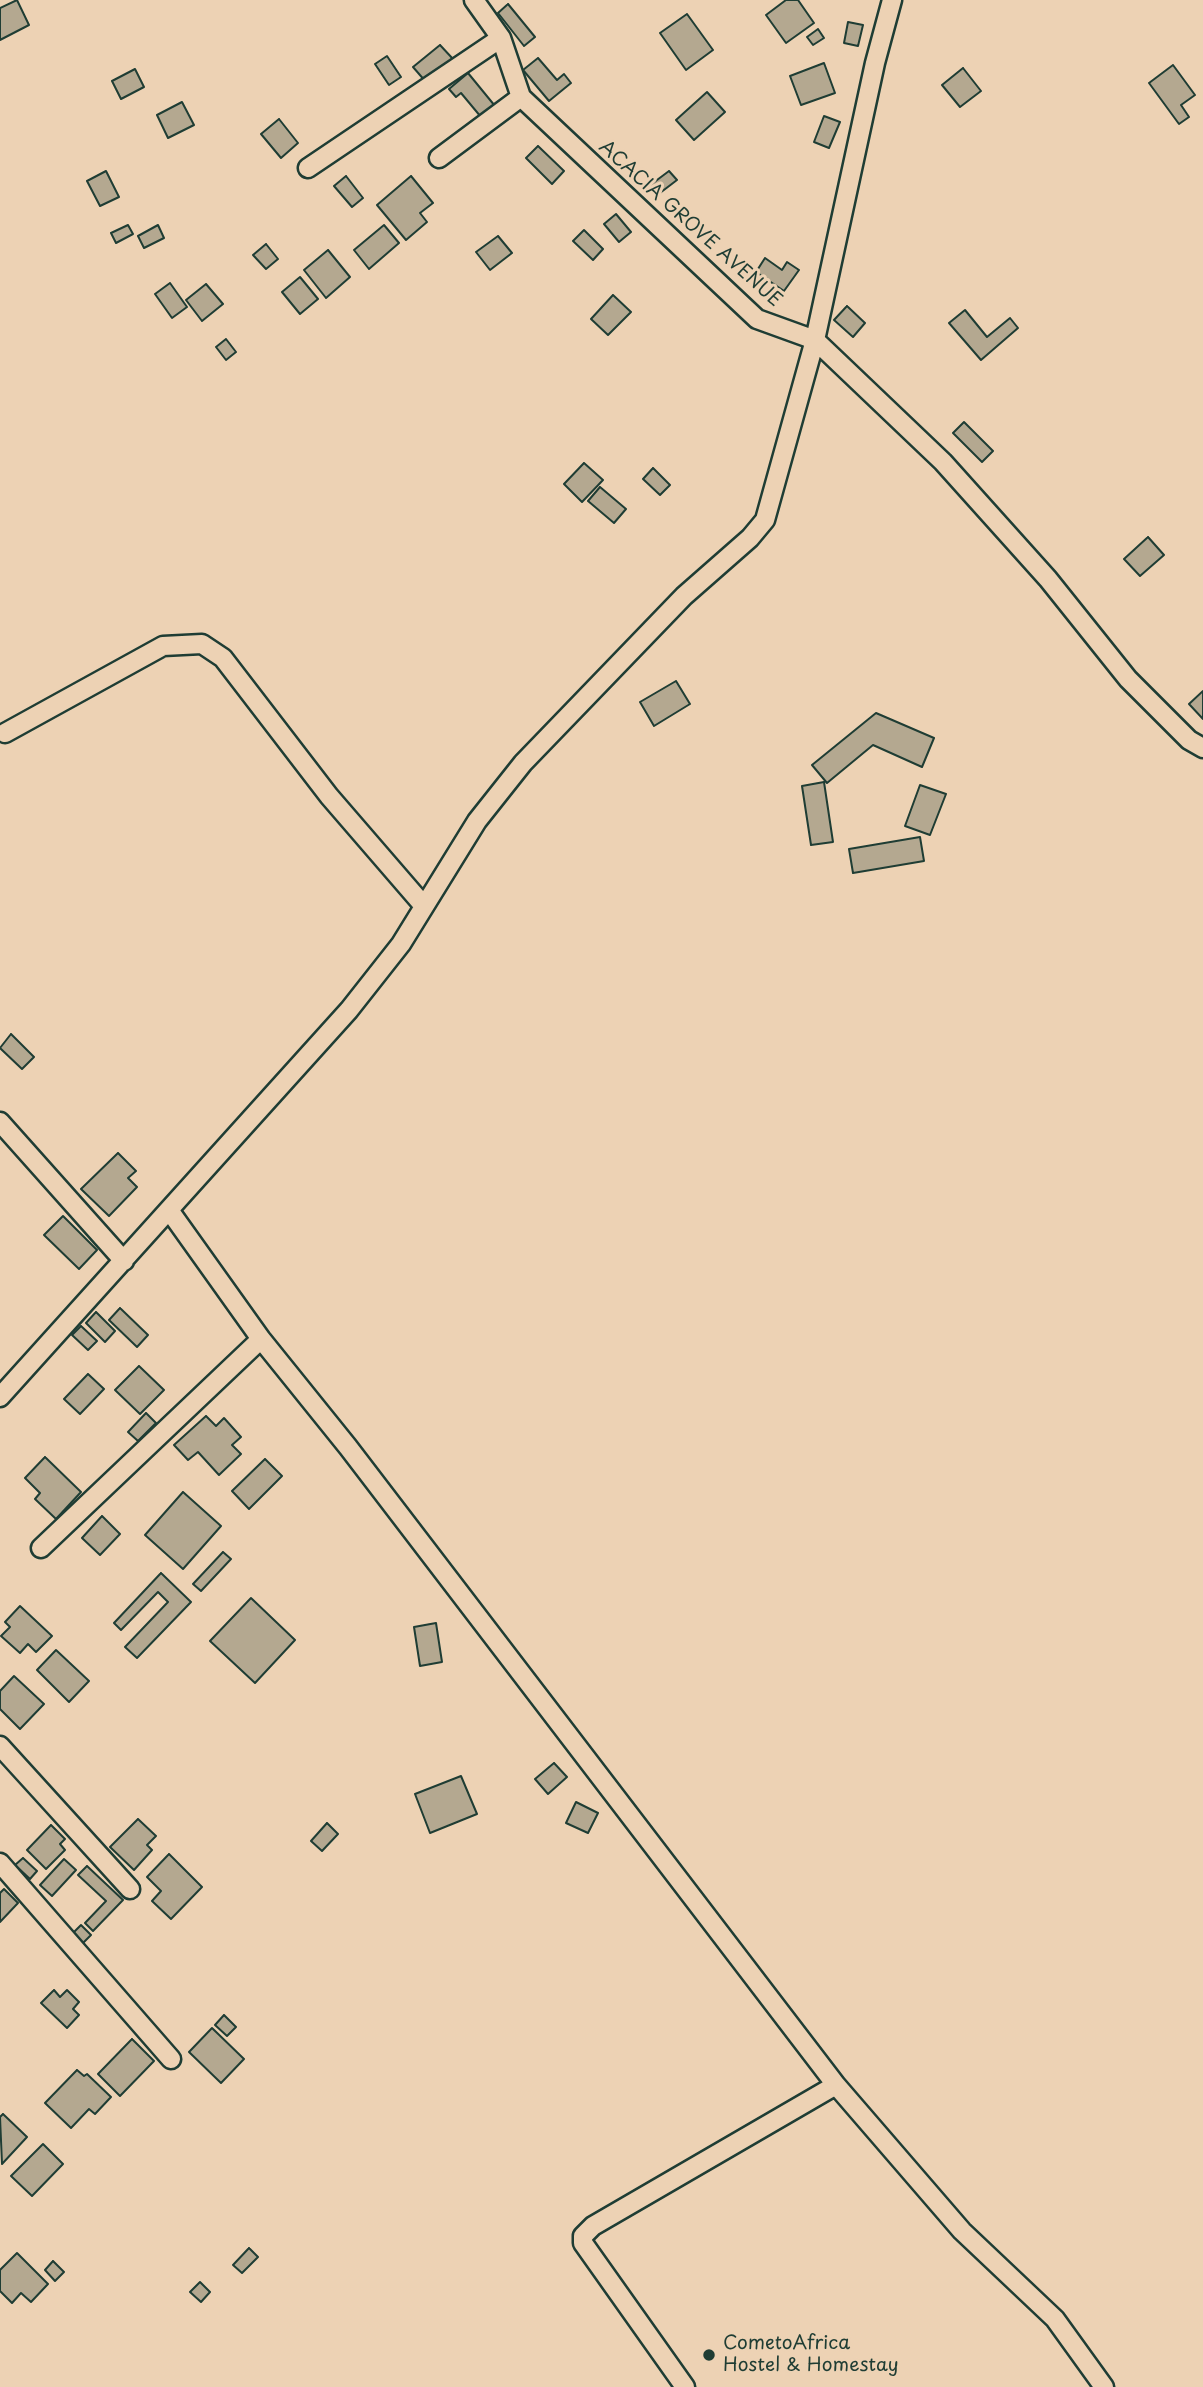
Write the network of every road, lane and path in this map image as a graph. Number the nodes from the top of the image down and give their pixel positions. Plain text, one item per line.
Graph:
1 (474, 0) edge
2 (892, 0) edge
3 (501, 38) junction
4 (521, 97) junction
5 (439, 159) dead end
6 (307, 169) dead end
7 (815, 340) junction
8 (5, 733) dead end
9 (1203, 748) edge
10 (424, 906) junction
11 (0, 1122) edge
12 (169, 1210) junction
13 (124, 1261) junction
14 (261, 1339) junction
15 (0, 1397) edge
16 (41, 1548) dead end
17 (0, 1746) edge
18 (0, 1863) edge
19 (130, 1889) dead end
20 (171, 2059) dead end
21 (836, 2085) junction
22 (685, 2387) edge
23 (1104, 2387) edge

1 - 3 street, ACACIA GROVE AVENUE
2 - 7 street
3 - 4 street, ACACIA GROVE AVENUE
3 - 6 street
4 - 5 street
4 - 7 street, ACACIA GROVE AVENUE
7 - 9 street, ACACIA GROVE AVENUE
7 - 10 street
8 - 10 street
10 - 12 street
11 - 13 street
12 - 13 street
12 - 14 street
13 - 15 street
14 - 16 street
14 - 21 street
17 - 19 street
18 - 20 street
21 - 22 street
21 - 23 street

